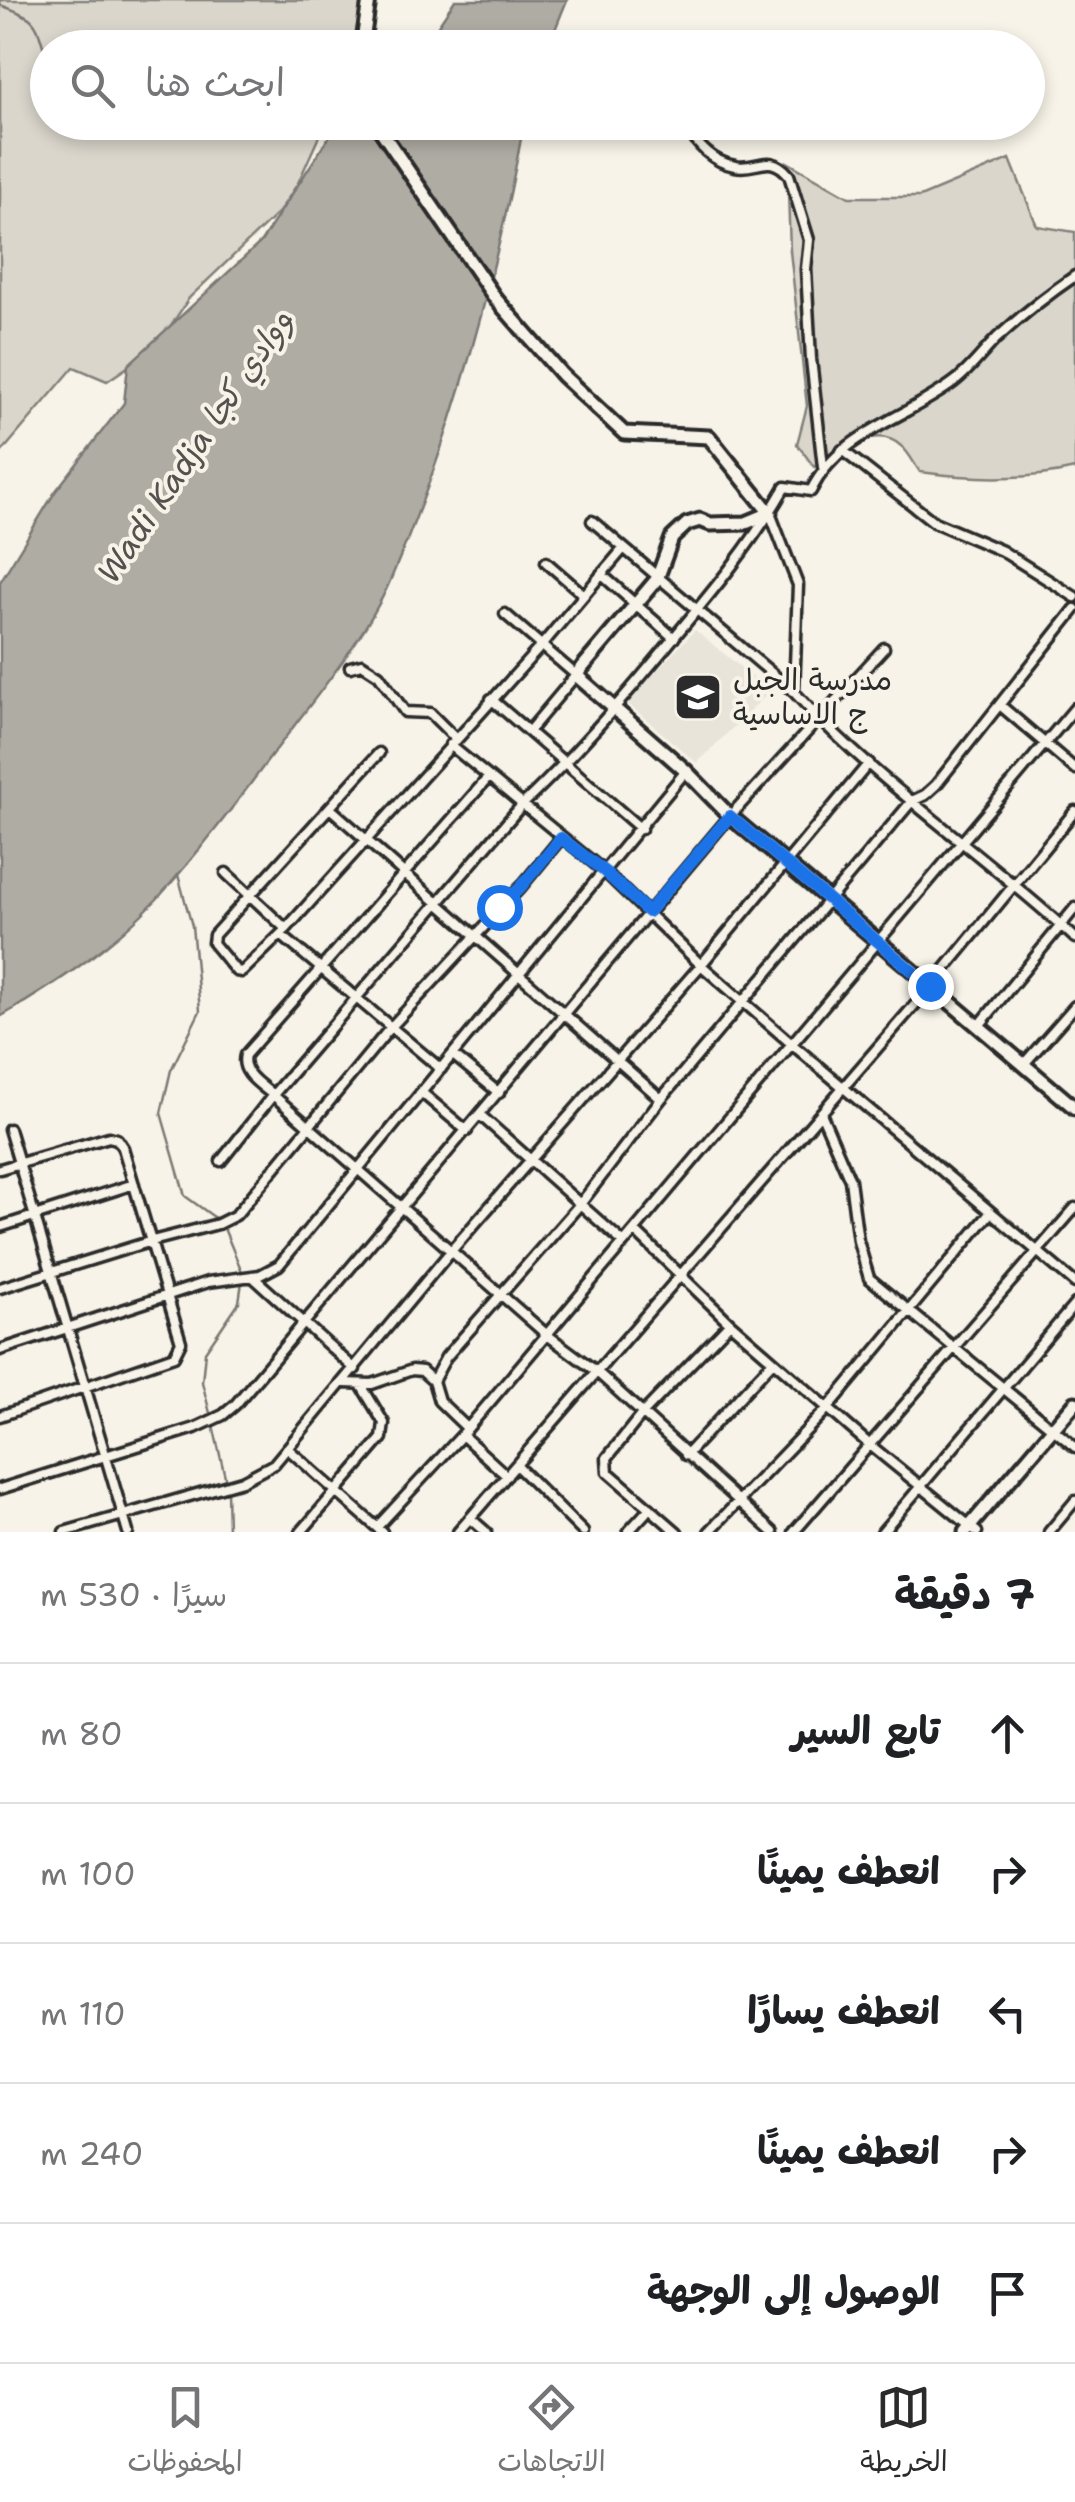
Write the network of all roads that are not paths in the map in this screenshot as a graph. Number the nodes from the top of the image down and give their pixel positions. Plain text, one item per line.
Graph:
1 (369, 0) edge
2 (365, 30) edge
3 (387, 140) edge
4 (696, 140) edge
5 (1075, 276) edge
6 (842, 450) junction
7 (823, 467) junction
8 (770, 513) junction
9 (592, 522) dead end
10 (623, 548) junction
11 (546, 562) dead end
12 (602, 574) junction
13 (657, 579) junction
14 (584, 595) junction
15 (1075, 597) edge
16 (635, 605) junction
17 (1075, 609) edge
18 (696, 612) junction
19 (505, 614) dead end
20 (674, 638) junction
21 (541, 646) junction
22 (884, 648) dead end
23 (350, 667) dead end
24 (576, 675) junction
25 (794, 692) junction
26 (492, 699) junction
27 (1001, 706) junction
28 (615, 708) junction
29 (1075, 708) edge
30 (818, 719) junction
31 (529, 731) junction
32 (452, 742) junction
33 (1045, 744) junction
34 (379, 753) dead end
35 (869, 763) junction
36 (565, 764) junction
37 (1075, 770) edge
38 (686, 771) junction
39 (488, 778) junction
40 (912, 801) junction
41 (521, 806) junction
42 (331, 809) junction
43 (1075, 811) edge
44 (730, 816) junction
45 (642, 828) junction
46 (561, 838) junction
47 (366, 839) junction
48 (961, 843) junction
49 (786, 863) junction
50 (404, 871) junction
51 (605, 872) junction
52 (226, 873) dead end
53 (1013, 885) junction
54 (251, 897) junction
55 (829, 898) junction
56 (441, 902) junction
57 (1075, 908) edge
58 (648, 912) junction
59 (1061, 925) junction
60 (283, 932) junction
61 (475, 933) junction
62 (1075, 938) edge
63 (880, 943) junction
64 (701, 965) junction
65 (320, 968) junction
66 (520, 974) junction
67 (930, 986) junction
68 (357, 998) junction
69 (743, 1000) junction
70 (1075, 1006) edge
71 (566, 1012) junction
72 (392, 1027) junction
73 (978, 1027) junction
74 (793, 1045) junction
75 (453, 1054) junction
76 (618, 1058) junction
77 (1024, 1065) junction
78 (440, 1069) junction
79 (844, 1086) junction
80 (421, 1092) junction
81 (499, 1093) junction
82 (273, 1096) junction
83 (661, 1099) junction
84 (1074, 1107) edge
85 (821, 1112) junction
86 (480, 1116) junction
87 (9, 1128) dead end
88 (310, 1128) junction
89 (468, 1131) junction
90 (532, 1158) junction
91 (221, 1161) dead end
92 (18, 1164) junction
93 (357, 1169) junction
94 (0, 1170) edge
95 (134, 1184) junction
96 (581, 1203) junction
97 (402, 1208) junction
98 (1075, 1208) edge
99 (992, 1212) junction
100 (34, 1216) junction
101 (0, 1227) edge
102 (635, 1230) junction
103 (152, 1241) junction
104 (624, 1243) junction
105 (450, 1251) junction
106 (1038, 1252) junction
107 (52, 1272) junction
108 (680, 1275) junction
109 (252, 1276) junction
110 (1075, 1283) edge
111 (0, 1288) edge
112 (502, 1296) junction
113 (169, 1297) junction
114 (1075, 1304) edge
115 (910, 1312) junction
116 (730, 1323) junction
117 (303, 1324) junction
118 (70, 1328) junction
119 (546, 1334) junction
120 (956, 1348) junction
121 (0, 1350) edge
122 (773, 1361) junction
123 (355, 1369) junction
124 (597, 1372) junction
125 (434, 1381) junction
126 (344, 1383) junction
127 (361, 1385) junction
128 (85, 1388) junction
129 (1002, 1388) junction
130 (1075, 1403) edge
131 (828, 1408) junction
132 (642, 1414) junction
133 (0, 1416) edge
134 (1053, 1429) junction
135 (464, 1432) junction
136 (870, 1446) junction
137 (1075, 1447) edge
138 (287, 1448) junction
139 (686, 1455) junction
140 (105, 1458) junction
141 (516, 1466) junction
142 (507, 1476) junction
143 (922, 1486) junction
144 (0, 1490) edge
145 (336, 1491) junction
146 (1075, 1501) edge
147 (736, 1502) junction
148 (650, 1508) junction
149 (122, 1513) junction
150 (470, 1518) junction
151 (380, 1530) edge
152 (971, 1530) edge
153 (64, 1532) edge
154 (128, 1532) edge
155 (301, 1532) edge
156 (458, 1532) edge
157 (486, 1532) edge
158 (583, 1532) edge
159 (628, 1532) edge
160 (677, 1532) edge
161 (708, 1532) edge
162 (773, 1532) edge
163 (794, 1532) edge
164 (882, 1532) edge
165 (1049, 1532) edge

1 - 2 main road
3 - 8 main road
4 - 7 street
5 - 6 street
6 - 7 street
6 - 15 street
7 - 8 street
8 - 13 main road
8 - 18 street
8 - 25 street
9 - 10 street
10 - 12 street
10 - 13 street
11 - 14 street
12 - 14 street
12 - 16 street
13 - 16 main road
13 - 18 street
14 - 21 street
16 - 20 street
16 - 24 main road
17 - 27 street
18 - 20 street
18 - 25 street
19 - 21 street
20 - 28 street
21 - 24 street
21 - 26 street
22 - 30 street
23 - 32 street
24 - 28 main road
24 - 31 street
25 - 30 street
26 - 31 street
26 - 32 street
27 - 33 street
27 - 40 street
28 - 36 street
28 - 38 main road
29 - 33 street
30 - 35 street
30 - 44 street
31 - 36 street
32 - 39 street
32 - 47 street
33 - 37 street
33 - 48 street
34 - 42 street
35 - 40 street
35 - 49 street
36 - 41 street
36 - 45 street
38 - 44 main road
38 - 45 street
39 - 41 street
39 - 50 street
40 - 48 street
40 - 55 street
41 - 46 street
41 - 56 street
42 - 47 street
42 - 54 street
43 - 53 street
44 - 49 main road
44 - 58 street
45 - 51 street
46 - 51 street
46 - 61 street
47 - 50 street
47 - 60 street
48 - 53 street
48 - 63 street
49 - 55 main road
49 - 64 street
50 - 56 street
50 - 65 street
51 - 58 street
51 - 66 street
52 - 54 street
53 - 59 street
53 - 67 street
54 - 60 street
54 - 60 street
55 - 63 main road
55 - 69 street
56 - 61 street
56 - 68 street
57 - 59 street
58 - 64 street
58 - 71 street
59 - 62 street
59 - 73 street
60 - 65 street
61 - 66 street
61 - 72 street
63 - 67 main road
63 - 74 street
64 - 69 street
64 - 76 street
65 - 68 street
65 - 82 street
66 - 71 street
66 - 75 street
67 - 73 main road
67 - 79 street
68 - 72 street
68 - 82 street
69 - 74 street
69 - 83 street
70 - 77 street
71 - 76 street
71 - 81 street
72 - 78 street
72 - 88 street
73 - 77 main road
74 - 79 street
74 - 102 street
75 - 78 street
75 - 81 street
76 - 83 street
76 - 90 street
77 - 84 main road
78 - 80 street
79 - 85 street
79 - 99 street
80 - 89 street
80 - 93 street
81 - 86 street
82 - 88 street
82 - 91 street
83 - 96 street
85 - 108 street
85 - 115 street
86 - 89 street
86 - 90 street
87 - 92 street
88 - 93 street
88 - 103 street
89 - 97 street
90 - 96 street
90 - 105 street
92 - 94 street
92 - 95 street
92 - 100 street
93 - 97 street
93 - 109 street
95 - 100 street
95 - 103 street
96 - 104 street
96 - 112 street
97 - 105 street
97 - 117 street
98 - 106 street
99 - 106 street
99 - 115 street
100 - 101 street
100 - 107 street
102 - 104 street
102 - 108 street
103 - 107 street
103 - 113 street
104 - 119 street
105 - 112 street
105 - 123 street
106 - 110 street
106 - 120 street
107 - 111 street
107 - 118 street
108 - 116 street
108 - 124 street
109 - 113 street
109 - 117 street
112 - 119 street
112 - 125 street
113 - 118 street
113 - 128 street
114 - 129 street
115 - 120 street
115 - 131 street
116 - 122 street
116 - 132 street
117 - 123 street
117 - 140 street
118 - 121 street
118 - 128 street
119 - 124 street
119 - 135 street
120 - 129 street
120 - 136 street
122 - 131 street
122 - 139 street
123 - 126 street
124 - 132 street
124 - 141 street
125 - 127 street
125 - 135 street
126 - 127 street
126 - 138 street
127 - 145 street
128 - 133 street
128 - 140 street
129 - 134 street
129 - 143 street
130 - 134 main road
131 - 136 street
131 - 147 street
132 - 139 street
132 - 148 street
134 - 137 street
134 - 152 main road
135 - 142 street
135 - 151 street
136 - 143 street
136 - 163 street
138 - 145 street
138 - 149 street
139 - 147 street
140 - 144 street
140 - 149 street
141 - 142 street
141 - 158 street
142 - 150 street
143 - 152 street
143 - 164 street
145 - 151 street
145 - 155 street
146 - 165 street
147 - 161 street
147 - 162 street
148 - 159 street
148 - 160 street
149 - 153 street
149 - 154 street
150 - 156 street
150 - 157 street

